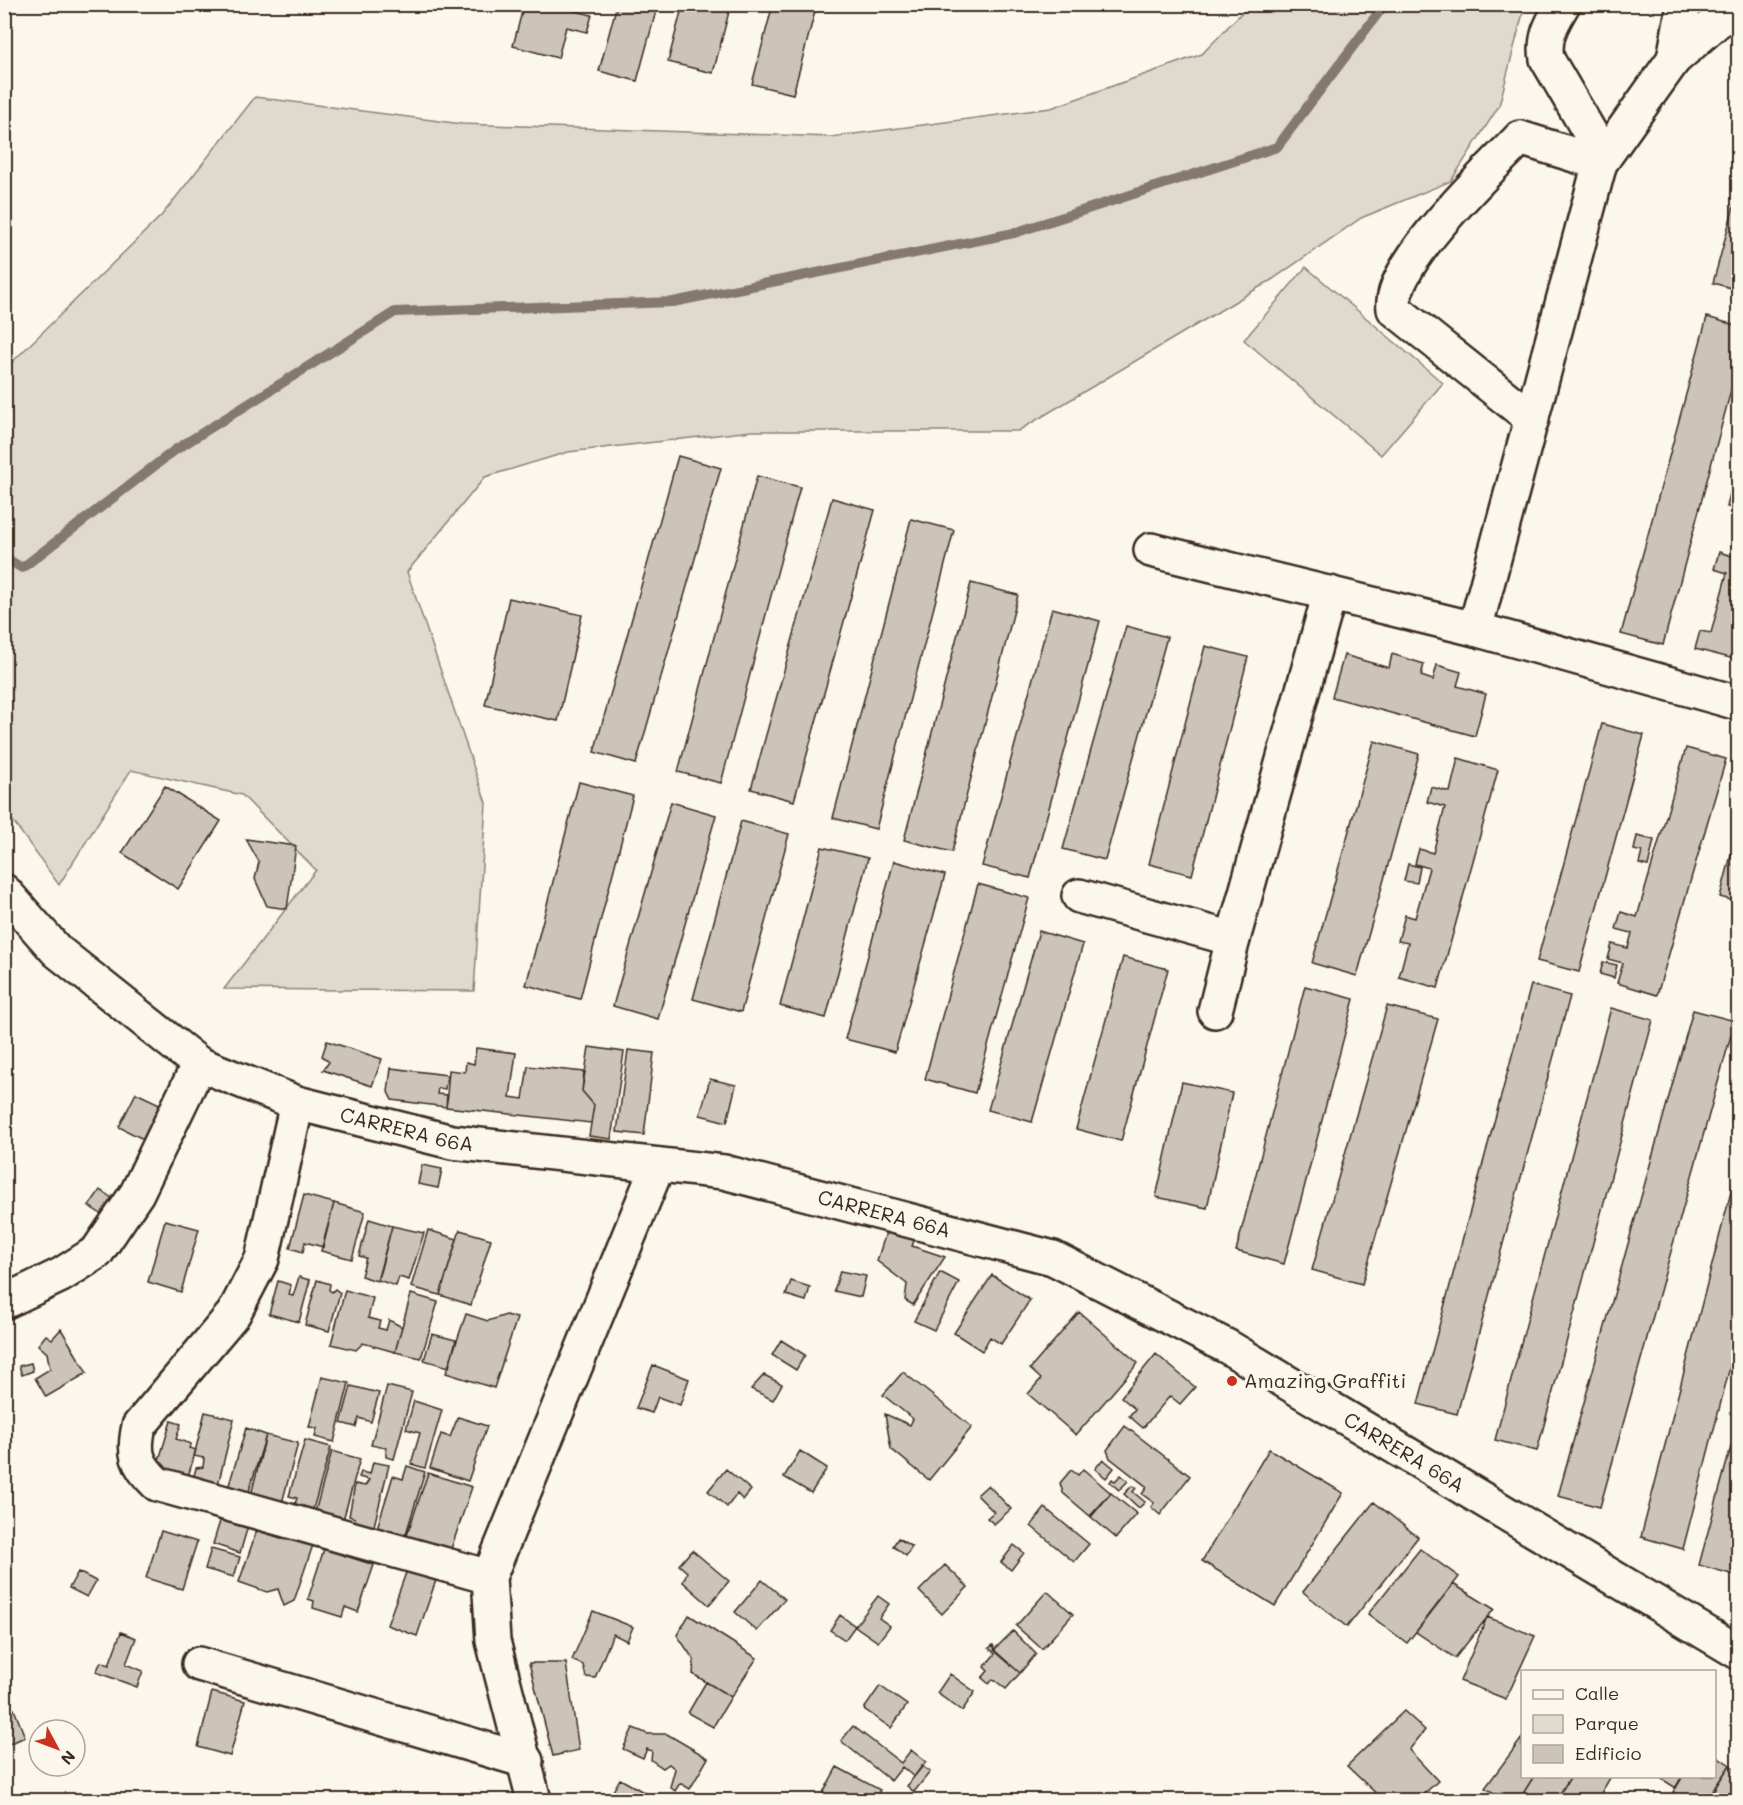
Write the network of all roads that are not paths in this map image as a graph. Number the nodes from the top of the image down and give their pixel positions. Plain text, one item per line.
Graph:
1 (1563, 4) edge
2 (1684, 4) edge
3 (1737, 4) edge
4 (1674, 59) junction
5 (1602, 160) junction
6 (1532, 419) junction
7 (1151, 550) dead end
8 (1330, 593) junction
9 (1475, 629) junction
10 (1738, 703) edge
11 (4, 891) edge
12 (1079, 896) dead end
13 (1233, 939) junction
14 (1215, 1011) dead end
15 (199, 1064) junction
16 (297, 1103) junction
17 (658, 1165) junction
18 (4, 1302) edge
19 (489, 1577) junction
20 (1738, 1652) edge
21 (199, 1664) dead end
22 (526, 1761) junction
23 (534, 1800) edge

1 - 5 street
2 - 4 street
3 - 4 street
4 - 5 street
5 - 6 street
5 - 6 street
6 - 9 street
7 - 8 street
8 - 9 street
8 - 13 street
9 - 10 street
11 - 15 street, CARRERA 66A
12 - 13 street
13 - 14 street
15 - 16 street, CARRERA 66A
15 - 18 street
16 - 17 street, CARRERA 66A
16 - 19 street
17 - 19 street
17 - 20 street, CARRERA 66A
19 - 22 street
21 - 22 street
22 - 23 street

